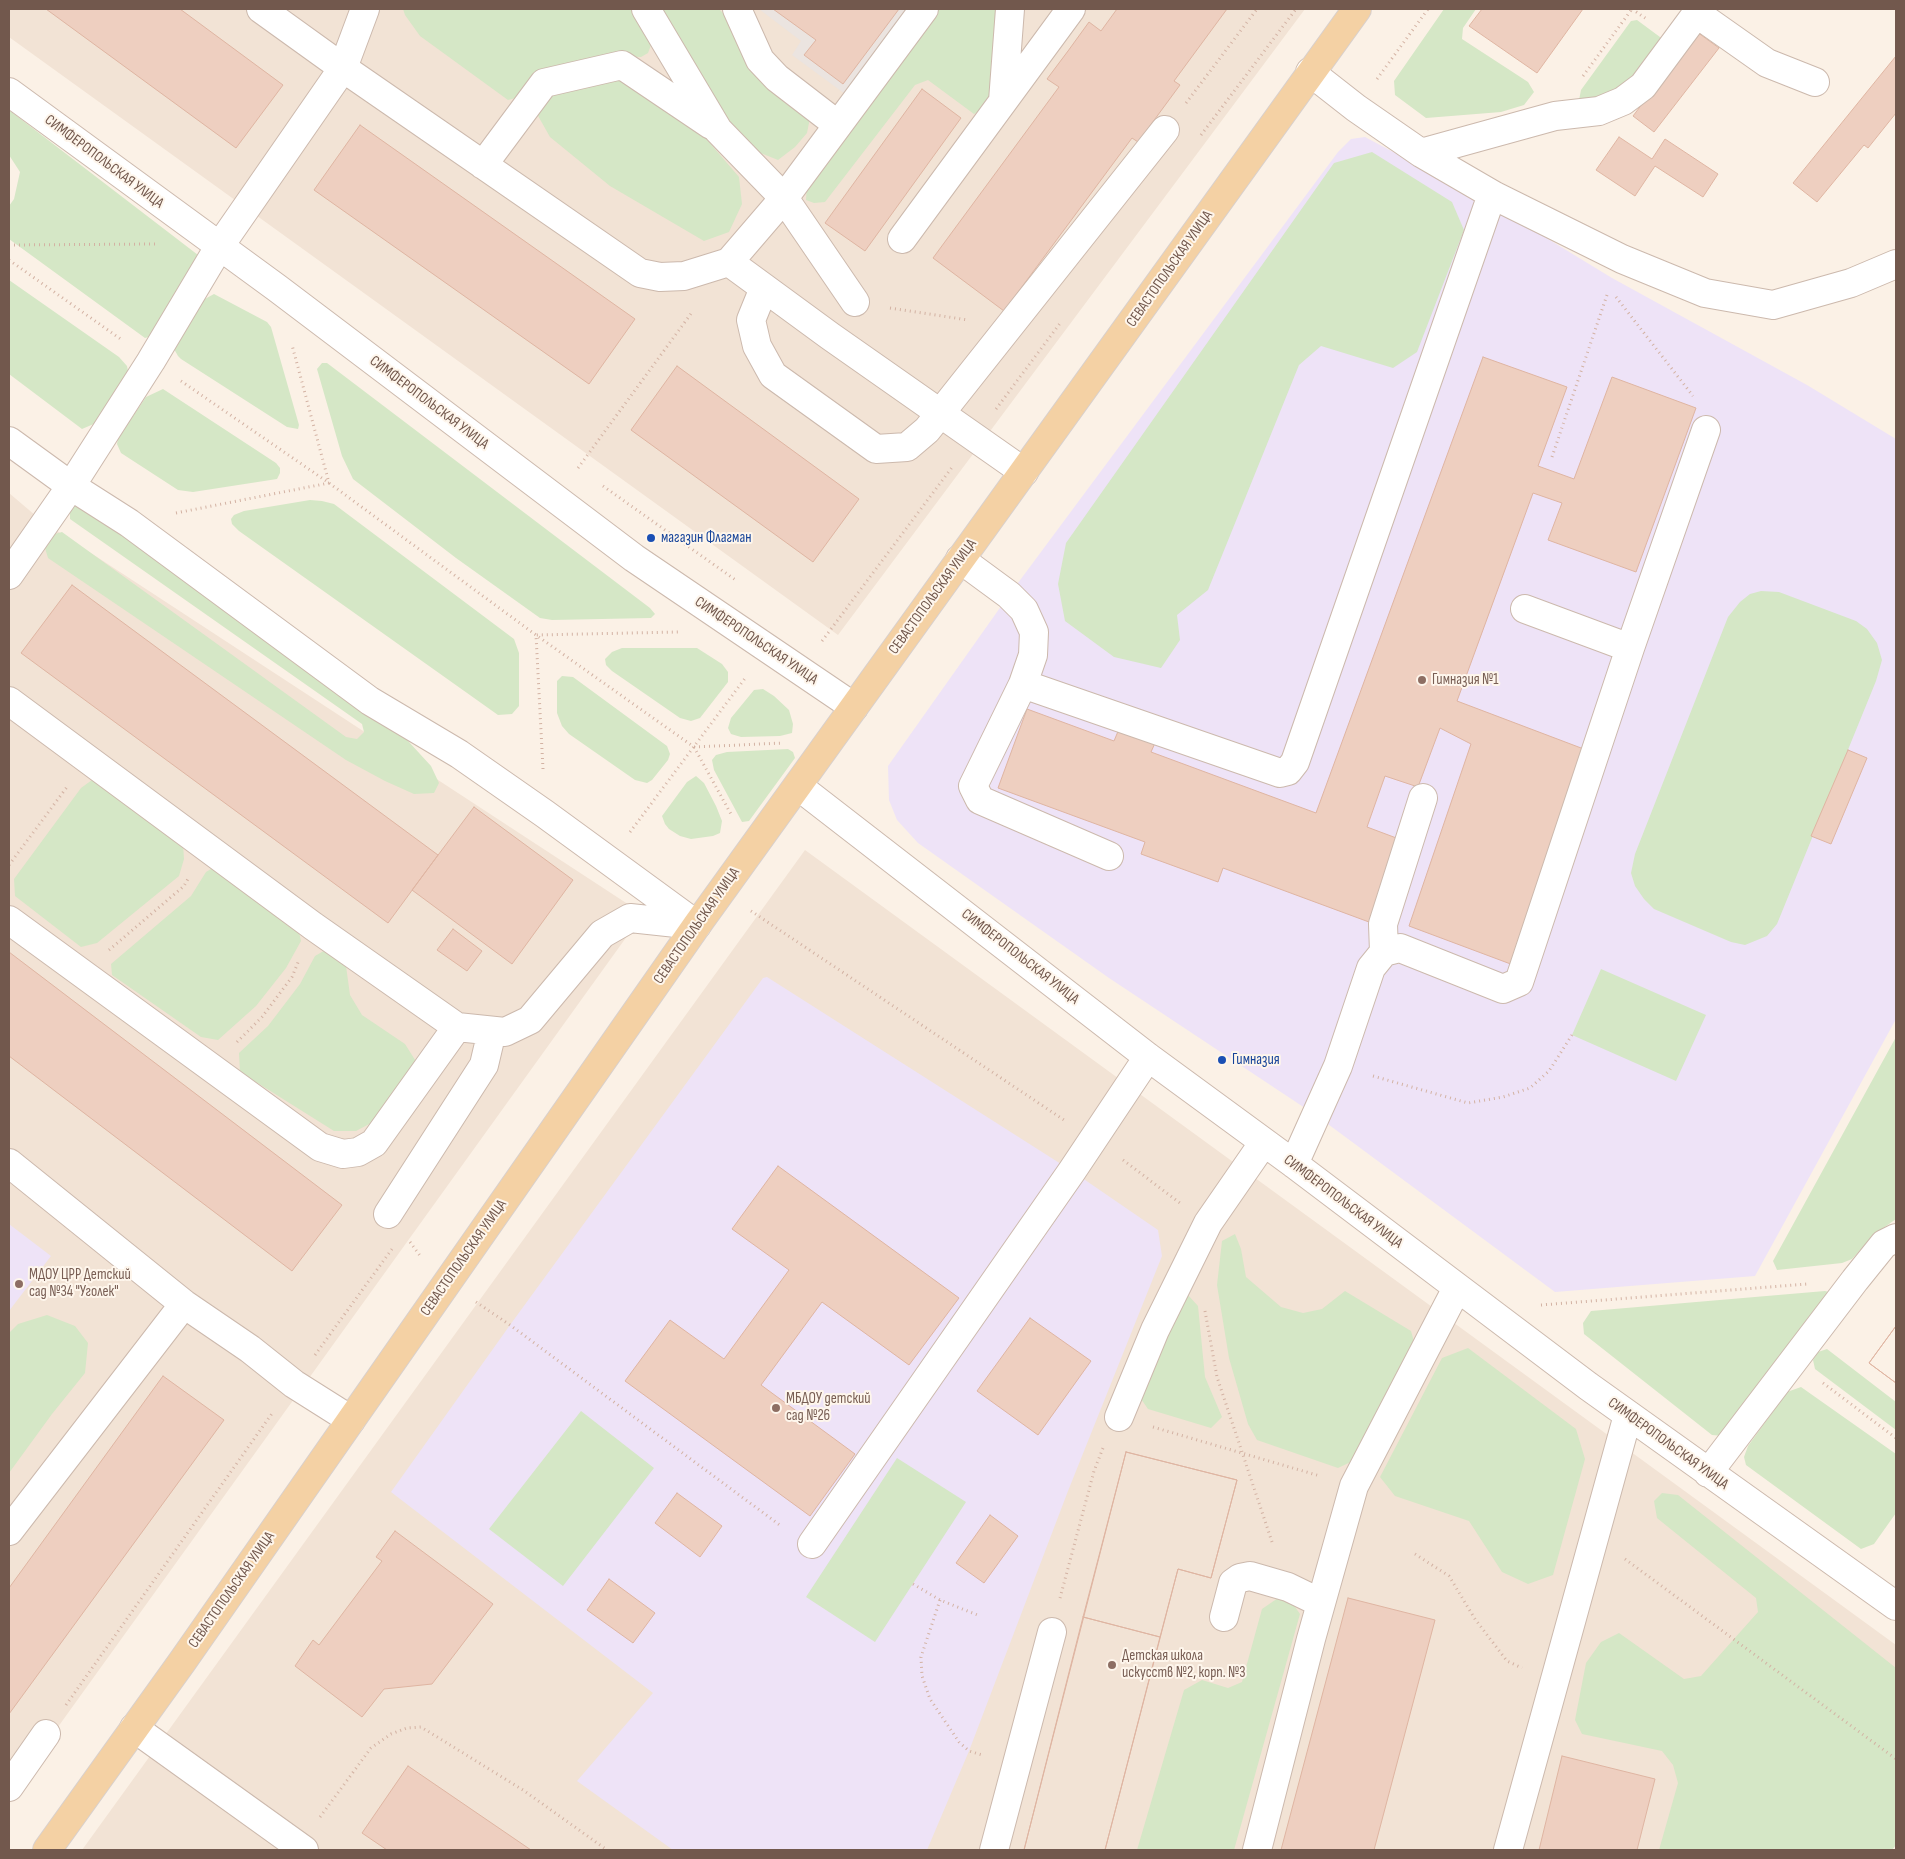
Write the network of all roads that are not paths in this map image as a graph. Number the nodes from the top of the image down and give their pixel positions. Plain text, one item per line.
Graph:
1 (261, 9) edge
2 (365, 9) edge
3 (646, 9) edge
4 (737, 9) edge
5 (924, 9) edge
6 (1010, 9) edge
7 (1071, 9) edge
8 (1356, 9) edge
9 (1698, 11) edge
10 (343, 68) junction
11 (1310, 72) junction
12 (1815, 82) dead end
13 (9, 92) edge
14 (1003, 101) junction
15 (838, 125) junction
16 (718, 130) junction
17 (1165, 130) road end
18 (1422, 152) junction
19 (483, 164) junction
20 (1496, 196) junction
21 (784, 198) junction
22 (902, 239) dead end
23 (210, 241) junction
24 (729, 262) junction
25 (1896, 264) edge
26 (764, 288) junction
27 (855, 302) road end
28 (940, 413) junction
29 (1706, 430) road end
30 (9, 440) edge
31 (1024, 472) junction
32 (71, 486) junction
33 (960, 559) junction
34 (9, 575) edge
35 (1525, 609) dead end
36 (1630, 648) junction
37 (1023, 684) junction
38 (9, 701) edge
39 (854, 707) junction
40 (798, 786) junction
41 (1423, 798) dead end
42 (1109, 856) dead end
43 (9, 920) edge
44 (696, 925) junction
45 (1384, 952) junction
46 (457, 1027) junction
47 (492, 1031) junction
48 (1148, 1057) junction
49 (1264, 1142) junction
50 (9, 1164) edge
51 (1294, 1164) junction
52 (388, 1214) dead end
53 (1896, 1238) edge
54 (1457, 1288) junction
55 (184, 1304) junction
56 (1628, 1415) junction
57 (1119, 1417) road end
58 (351, 1420) junction
59 (1708, 1473) junction
60 (9, 1531) edge
61 (812, 1544) road end
62 (1321, 1603) junction
63 (1896, 1606) edge
64 (1224, 1617) dead end
65 (1052, 1632) dead end
66 (134, 1728) junction
67 (46, 1734) road end
68 (9, 1787) edge
69 (301, 1848) edge
70 (47, 1850) edge
71 (994, 1850) edge
72 (1256, 1850) edge
73 (1508, 1850) edge

1 - 10 street
2 - 10 street
3 - 16 street
4 - 15 street
5 - 15 street
6 - 14 street
7 - 14 street
8 - 11 main road, СЕВАСТОПОЛЬСКАЯ УЛИЦА
9 - 12 street
9 - 18 street
10 - 19 street
10 - 23 street
11 - 18 street
11 - 31 main road, СЕВАСТОПОЛЬСКАЯ УЛИЦА
13 - 23 street, СИМФЕРОПОЛЬСКАЯ УЛИЦА
14 - 22 street
15 - 21 street
16 - 19 street
16 - 21 street
17 - 28 street
18 - 20 street
19 - 24 street
20 - 25 street
20 - 37 street
21 - 24 street
21 - 27 street
23 - 32 street
23 - 39 street, СИМФЕРОПОЛЬСКАЯ УЛИЦА
24 - 26 street
26 - 28 street
26 - 28 street
28 - 31 street
29 - 36 street
30 - 32 street
31 - 33 main road, СЕВАСТОПОЛЬСКАЯ УЛИЦА
32 - 34 street
32 - 44 street
33 - 37 street
33 - 39 main road, СЕВАСТОПОЛЬСКАЯ УЛИЦА
35 - 36 street
36 - 45 street
37 - 42 street
38 - 46 street
39 - 40 main road, СЕВАСТОПОЛЬСКАЯ УЛИЦА
40 - 44 main road, СЕВАСТОПОЛЬСКАЯ УЛИЦА
40 - 48 street, СИМФЕРОПОЛЬСКАЯ УЛИЦА
41 - 45 street
43 - 46 street
44 - 47 street
44 - 58 main road, СЕВАСТОПОЛЬСКАЯ УЛИЦА
45 - 51 street
46 - 47 street
47 - 52 street
48 - 49 street, СИМФЕРОПОЛЬСКАЯ УЛИЦА
48 - 61 street
49 - 51 street, СИМФЕРОПОЛЬСКАЯ УЛИЦА
49 - 57 street
50 - 55 street
51 - 54 street, СИМФЕРОПОЛЬСКАЯ УЛИЦА
53 - 59 street
54 - 56 street, СИМФЕРОПОЛЬСКАЯ УЛИЦА
54 - 62 street
55 - 58 street
55 - 60 street
56 - 59 street, СИМФЕРОПОЛЬСКАЯ УЛИЦА
56 - 73 street
58 - 66 main road, СЕВАСТОПОЛЬСКАЯ УЛИЦА
59 - 63 street, СИМФЕРОПОЛЬСКАЯ УЛИЦА
62 - 64 street
62 - 72 street
65 - 71 street
66 - 69 street
66 - 70 main road, СЕВАСТОПОЛЬСКАЯ УЛИЦА
67 - 68 street

